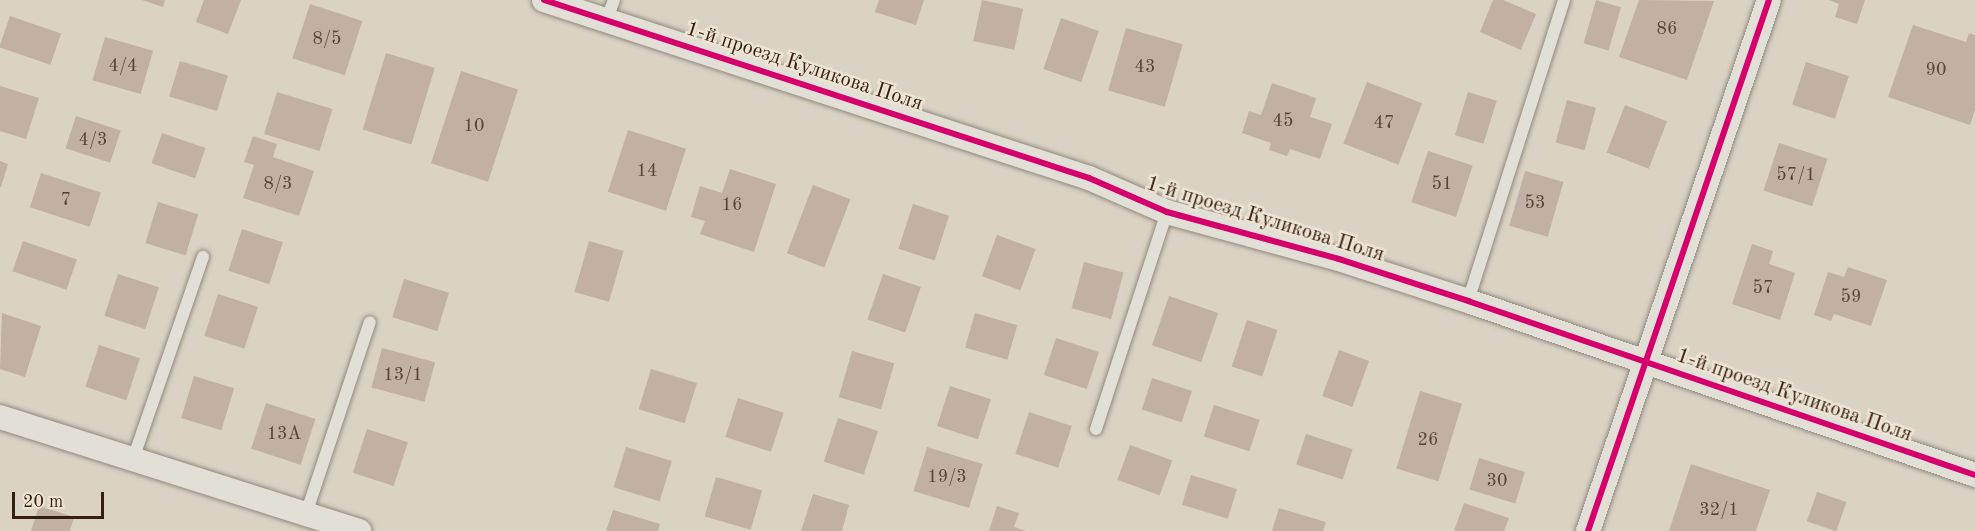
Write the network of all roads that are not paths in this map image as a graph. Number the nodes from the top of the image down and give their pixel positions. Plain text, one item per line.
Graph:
1 (544, 0) edge
2 (1564, 0) edge
3 (1769, 0) edge
4 (610, 10) edge
5 (1167, 212) junction
6 (202, 257) dead end
7 (1468, 301) junction
8 (370, 322) dead end
9 (1643, 362) junction
10 (0, 417) edge
11 (1096, 429) dead end
12 (133, 459) junction
13 (1975, 475) edge
14 (306, 514) junction
15 (358, 531) edge
16 (1588, 531) edge

1 - 4 street, 1-й проезд Куликова Поля
2 - 7 lane
3 - 9 street
4 - 5 street, 1-й проезд Куликова Поля
5 - 7 street, 1-й проезд Куликова Поля
5 - 11 lane
6 - 12 lane
7 - 9 street, 1-й проезд Куликова Поля
8 - 14 lane
9 - 13 street, 1-й проезд Куликова Поля
9 - 16 street
10 - 12 street
12 - 14 street
14 - 15 street

